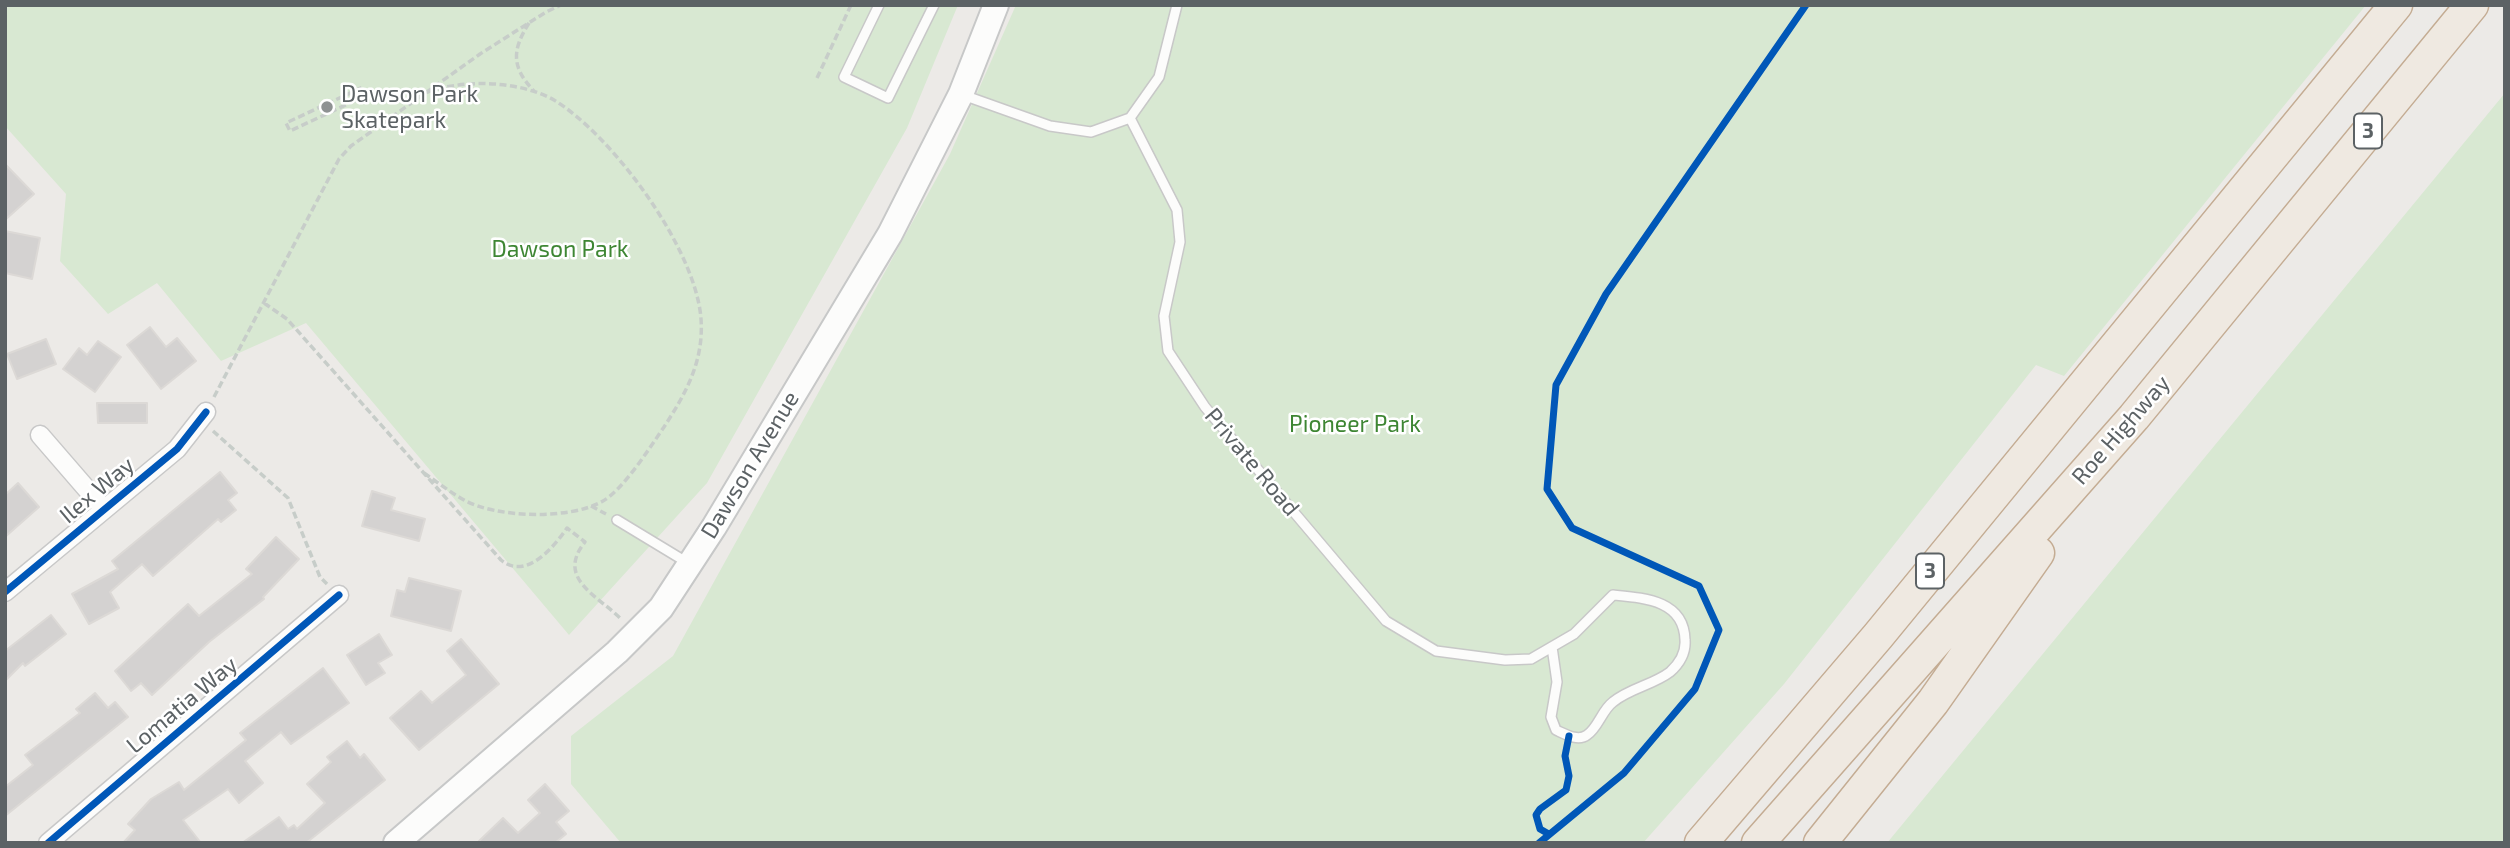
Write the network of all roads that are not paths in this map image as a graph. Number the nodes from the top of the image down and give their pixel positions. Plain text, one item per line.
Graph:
1 (879, 5) edge
2 (934, 5) edge
3 (996, 5) edge
4 (1177, 5) edge
5 (2396, 5) edge
6 (2472, 5) edge
7 (961, 94) junction
8 (1130, 118) junction
9 (204, 416) road end
10 (2134, 417) junction
11 (40, 435) dead end
12 (104, 509) junction
13 (617, 520) road end
14 (689, 564) junction
15 (5, 592) edge
16 (339, 595) road end
17 (1552, 647) junction
18 (59, 839) edge
19 (409, 839) edge
20 (1701, 843) edge
21 (1758, 843) edge
22 (1820, 843) edge

1 - 2 lane
3 - 7 main road, Dawson Avenue
4 - 8 lane
5 - 20 highway, 3
6 - 10 highway, Roe Highway / 3
7 - 8 lane
7 - 14 main road, Dawson Avenue
8 - 17 lane, Private Road
9 - 12 street, Ilex Way
10 - 21 highway, Roe Highway / 3
10 - 22 highway
11 - 12 street, Ilex Way
12 - 15 street, Ilex Way
13 - 14 lane
14 - 19 main road, Dawson Avenue
16 - 18 street, Lomatia Way
17 - 17 lane, Private Road

